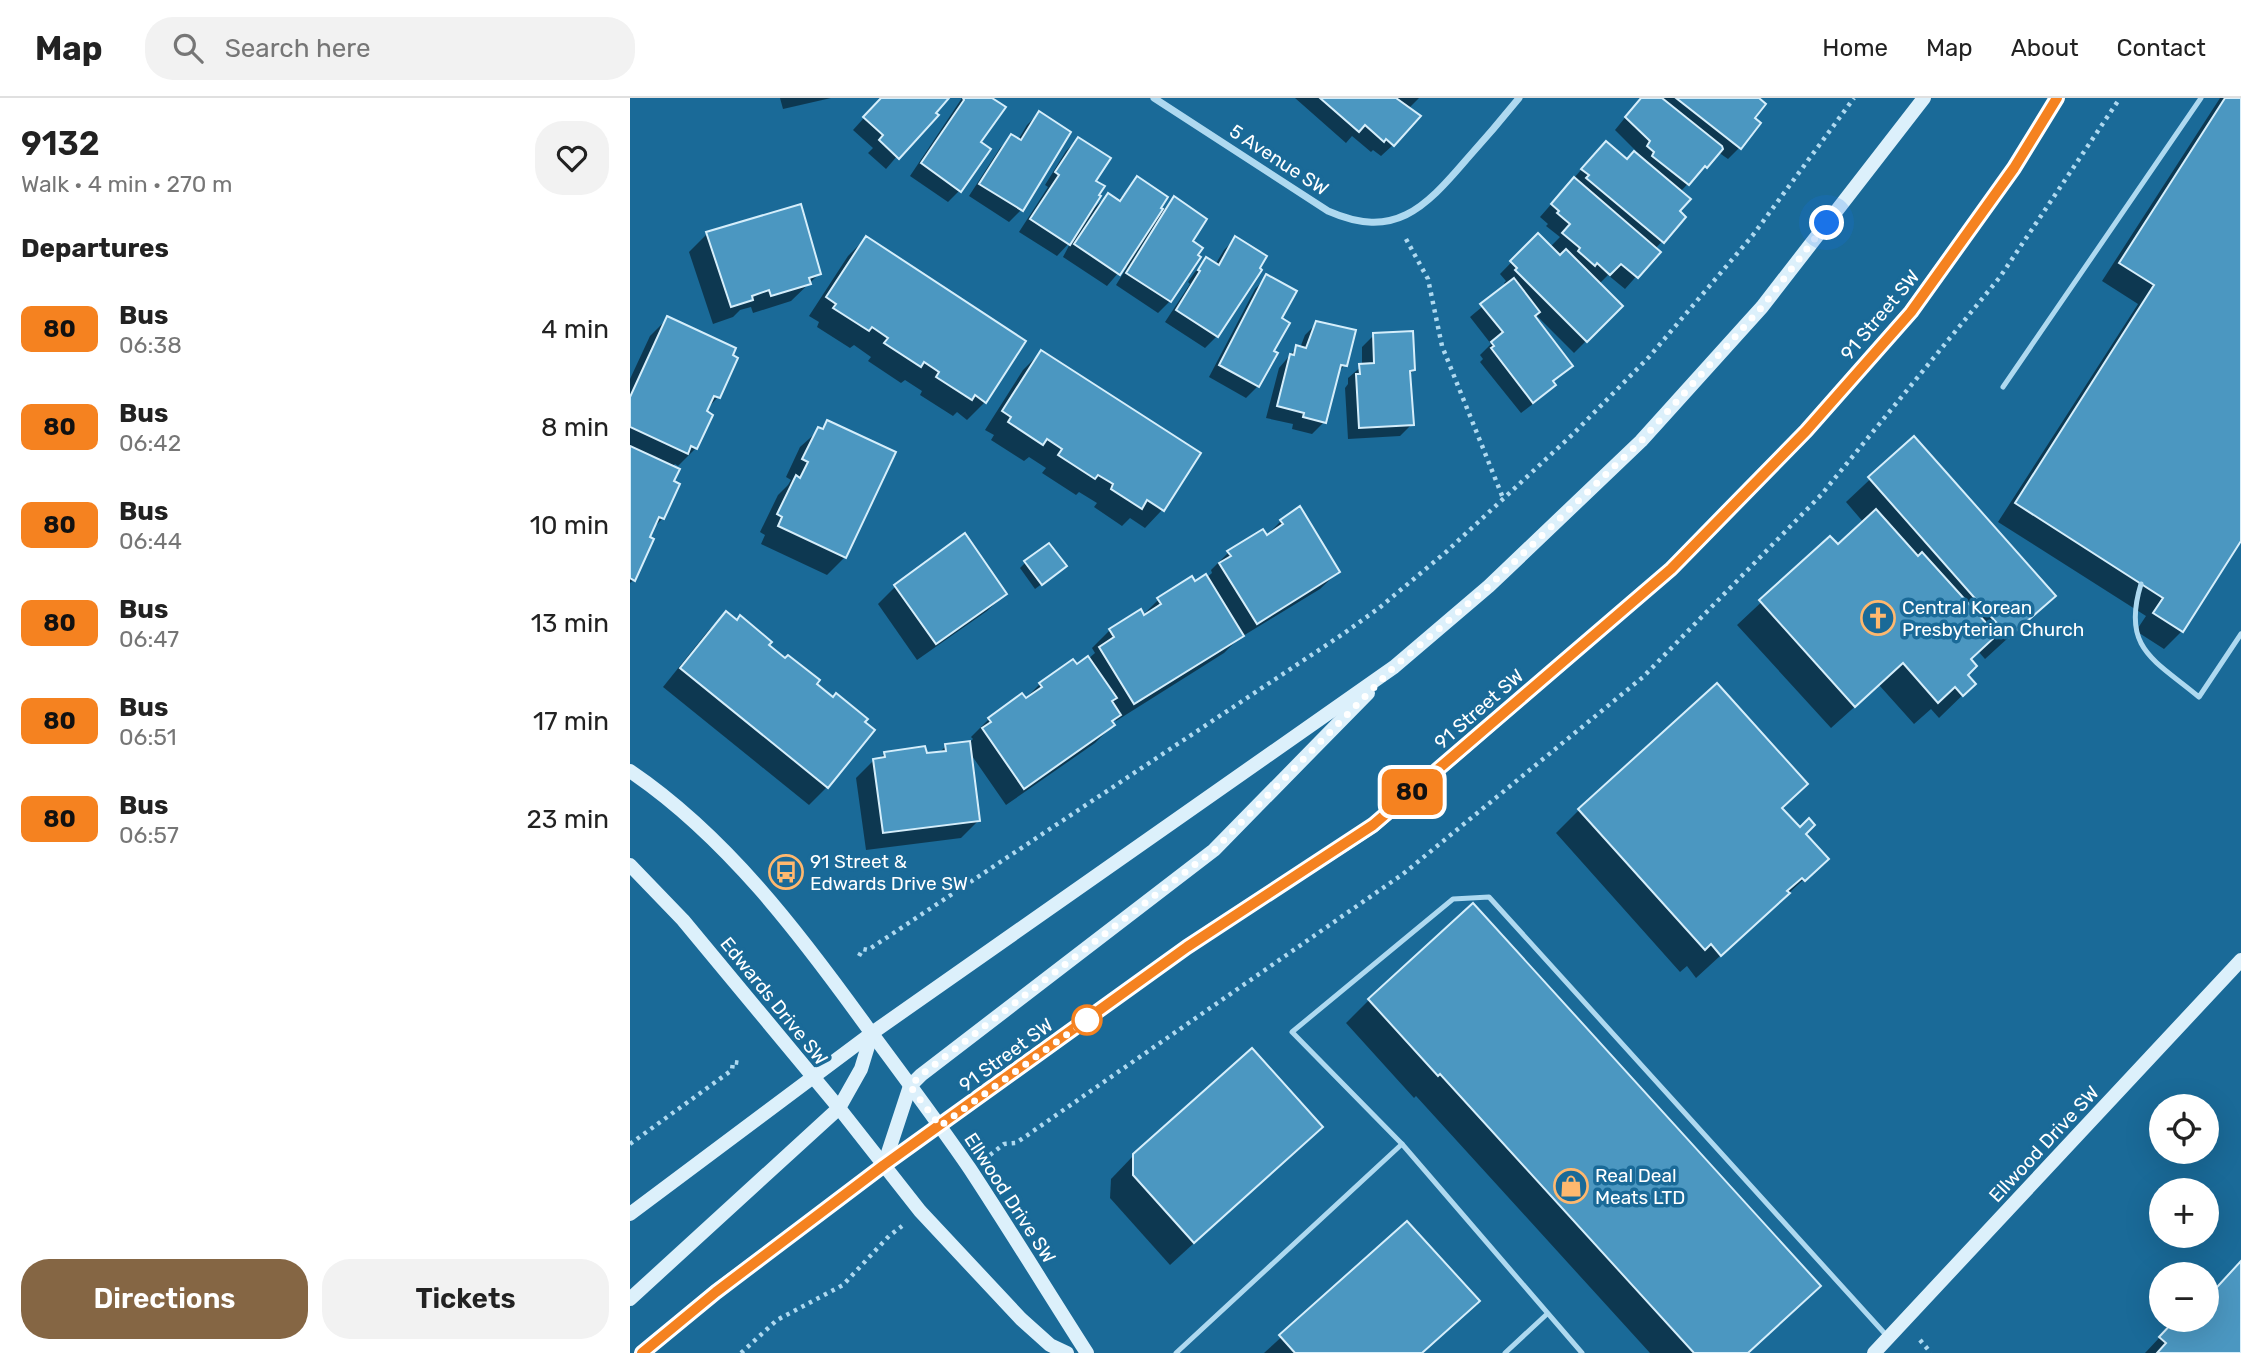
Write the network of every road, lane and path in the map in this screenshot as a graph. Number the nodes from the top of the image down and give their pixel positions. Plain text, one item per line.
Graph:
1 (1154, 98) edge
2 (1519, 98) edge
3 (1854, 98) edge
4 (1924, 98) edge
5 (2057, 98) edge
6 (2201, 98) edge
7 (1395, 220) junction
8 (2003, 387) dead end
9 (1503, 498) junction
10 (2141, 584) dead end
11 (2241, 634) edge
12 (1394, 667) junction
13 (630, 771) edge
14 (630, 866) edge
15 (859, 956) dead end
16 (2241, 960) edge
17 (872, 1033) junction
18 (740, 1063) dead end
19 (811, 1077) junction
20 (910, 1086) junction
21 (839, 1108) junction
22 (940, 1126) junction
23 (630, 1144) edge
24 (1004, 1144) dead end
25 (1402, 1144) junction
26 (884, 1165) junction
27 (970, 1170) junction
28 (920, 1211) junction
29 (630, 1213) edge
30 (630, 1299) edge
31 (1547, 1314) junction
32 (1888, 1338) junction
33 (642, 1353) edge
34 (741, 1353) edge
35 (1067, 1353) edge
36 (1087, 1353) edge
37 (1176, 1353) edge
38 (1505, 1353) edge
39 (1582, 1353) edge
40 (1874, 1353) edge

1 - 7 street, 5 Avenue SW
2 - 7 street
3 - 9 path
4 - 12 main road
5 - 22 main road, 91 Street SW
6 - 8 lane
7 - 9 path
9 - 15 path
10 - 11 lane
12 - 17 main road
12 - 20 main road
13 - 17 main road
14 - 19 main road, Edwards Drive SW
16 - 32 main road, Ellwood Drive SW
17 - 19 main road
17 - 20 main road, Ellwood Drive SW
17 - 21 main road
18 - 23 path
19 - 21 main road, Edwards Drive SW
19 - 29 main road
20 - 22 main road, Ellwood Drive SW
20 - 26 main road
21 - 26 main road, Edwards Drive SW
21 - 30 main road
22 - 26 main road, 91 Street SW
22 - 27 main road, Ellwood Drive SW
24 - 27 path
25 - 31 lane
25 - 32 lane
25 - 37 lane
26 - 28 main road
26 - 33 main road, 91 Street SW
27 - 36 main road, Ellwood Drive SW
28 - 34 path
28 - 35 main road
31 - 38 lane
31 - 39 lane
32 - 40 main road, Ellwood Drive SW

